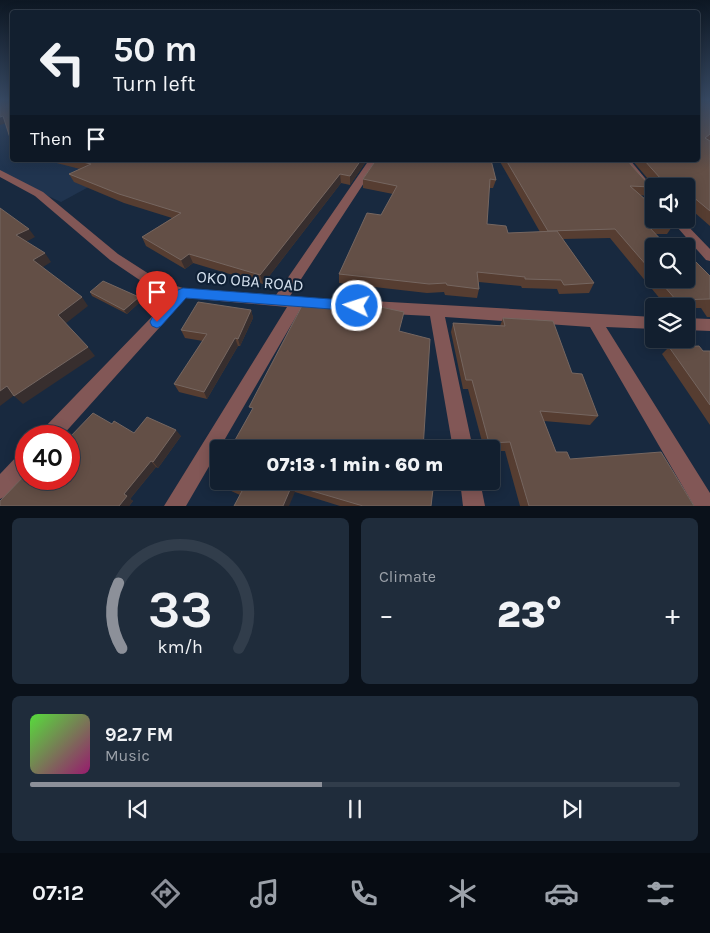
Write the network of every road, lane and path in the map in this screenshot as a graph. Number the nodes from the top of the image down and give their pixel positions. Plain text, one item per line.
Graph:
1 (373, 162) edge
2 (626, 162) edge
3 (0, 173) edge
4 (645, 185) edge
5 (683, 228) edge
6 (710, 257) edge
7 (183, 293) junction
8 (289, 301) junction
9 (337, 305) edge
10 (357, 306) edge
11 (437, 312) junction
12 (594, 321) junction
13 (645, 323) edge
14 (695, 324) edge
15 (710, 325) edge
16 (60, 425) edge
17 (461, 440) edge
18 (15, 473) edge
19 (0, 489) edge
20 (471, 490) edge
21 (174, 506) edge
22 (474, 506) edge
23 (706, 506) edge

1 - 8 street
2 - 4 street
3 - 7 street, OKO OBA ROAD
5 - 6 street
7 - 8 street, OKO OBA ROAD
7 - 16 street
8 - 9 street, OKO OBA ROAD
8 - 21 street
10 - 11 street
11 - 12 street
11 - 17 street
12 - 13 street
12 - 23 street
14 - 15 street
18 - 19 street
20 - 22 street

